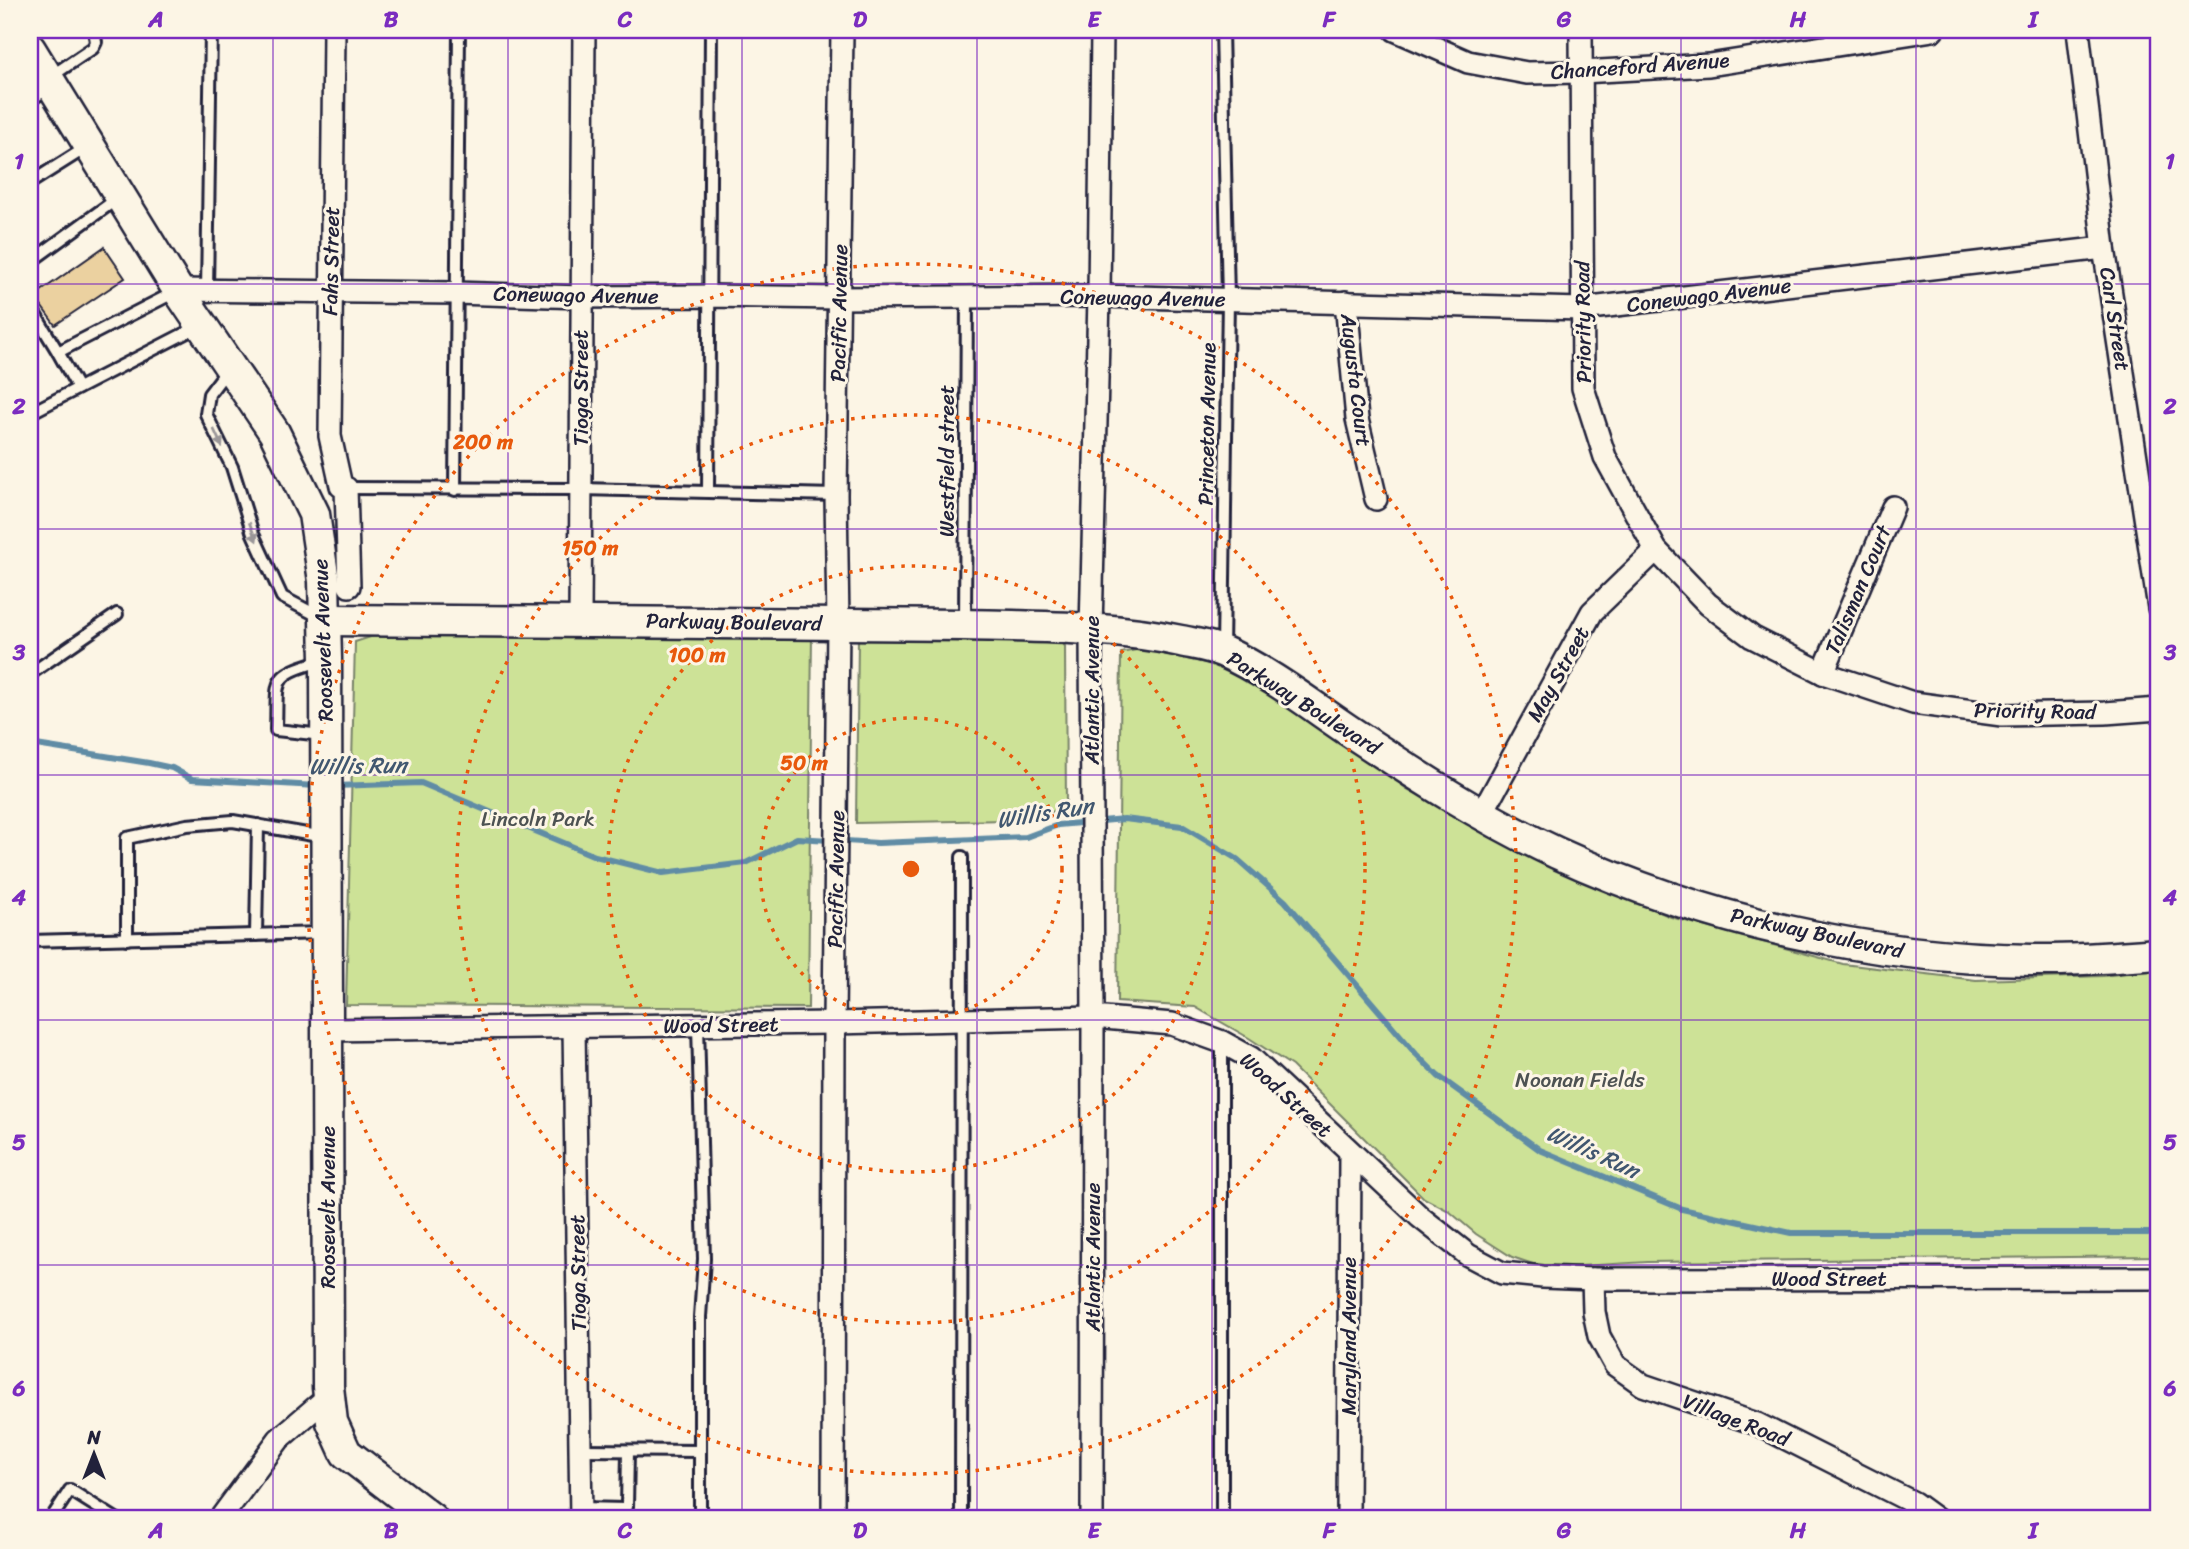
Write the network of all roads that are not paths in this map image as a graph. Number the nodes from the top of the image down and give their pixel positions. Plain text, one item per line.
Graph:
1 (94, 30) edge
2 (211, 30) edge
3 (334, 30) edge
4 (459, 30) edge
5 (584, 30) edge
6 (710, 30) edge
7 (842, 30) edge
8 (1102, 30) edge
9 (1222, 30) edge
10 (1395, 30) edge
11 (1581, 30) edge
12 (1933, 30) edge
13 (2078, 30) edge
14 (30, 49) edge
15 (1581, 72) junction
16 (43, 88) edge
17 (89, 146) junction
18 (30, 183) edge
19 (120, 196) junction
20 (2104, 248) junction
21 (30, 262) edge
22 (192, 290) junction
23 (330, 292) junction
24 (455, 293) junction
25 (708, 296) junction
26 (1099, 296) junction
27 (582, 297) junction
28 (967, 297) junction
29 (839, 298) junction
30 (1228, 299) junction
31 (1346, 302) junction
32 (30, 306) edge
33 (1582, 309) junction
34 (201, 324) junction
35 (58, 352) junction
36 (229, 366) junction
37 (78, 388) junction
38 (32, 408) edge
39 (346, 488) junction
40 (581, 489) junction
41 (455, 490) junction
42 (708, 491) junction
43 (836, 495) junction
44 (1376, 499) dead end
45 (1893, 507) dead end
46 (1656, 550) junction
47 (349, 586) dead end
48 (2159, 608) edge
49 (117, 614) dead end
50 (326, 620) junction
51 (580, 620) junction
52 (838, 623) junction
53 (965, 625) junction
54 (1091, 630) junction
55 (1223, 651) junction
56 (326, 659) junction
57 (1822, 673) junction
58 (30, 674) edge
59 (2159, 709) edge
60 (327, 735) junction
61 (1481, 814) junction
62 (258, 825) junction
63 (327, 828) junction
64 (962, 856) dead end
65 (327, 933) junction
66 (256, 935) junction
67 (127, 939) junction
68 (30, 941) edge
69 (2159, 954) edge
70 (1093, 1017) junction
71 (962, 1020) junction
72 (834, 1023) junction
73 (698, 1025) junction
74 (574, 1027) junction
75 (327, 1030) junction
76 (1222, 1042) junction
77 (1350, 1153) junction
78 (2159, 1278) edge
79 (1593, 1279) junction
80 (329, 1396) junction
81 (581, 1451) junction
82 (628, 1451) junction
83 (700, 1451) junction
84 (581, 1514) edge
85 (51, 1519) edge
86 (116, 1519) edge
87 (220, 1519) edge
88 (432, 1519) edge
89 (700, 1519) edge
90 (833, 1519) edge
91 (961, 1519) edge
92 (1092, 1519) edge
93 (1222, 1519) edge
94 (1348, 1519) edge
95 (1936, 1519) edge

1 - 16 lane
2 - 22 lane
3 - 23 street, Fahs Street
4 - 24 lane
5 - 27 street, Tioga Street
6 - 25 lane
7 - 29 street, Pacific Avenue
8 - 26 street, Atlantic Avenue
9 - 30 lane, Princeton Avenue
10 - 15 street, Chanceford Avenue
11 - 15 street, Priority Road
12 - 15 street, Chanceford Avenue
13 - 20 street, Carl Street
14 - 16 street, Roosevelt Avenue
15 - 33 street, Priority Road
16 - 17 street, Roosevelt Avenue
17 - 18 lane
17 - 19 street, Roosevelt Avenue
19 - 21 lane
19 - 22 street, Roosevelt Avenue
20 - 33 street, Conewago Avenue
20 - 48 street, Carl Street
22 - 23 street, Conewago Avenue
22 - 34 street, Roosevelt Avenue
22 - 35 lane
23 - 24 street, Conewago Avenue
23 - 39 street, Fahs Street
24 - 27 street, Conewago Avenue
24 - 41 lane
25 - 27 street, Conewago Avenue
25 - 29 street, Conewago Avenue
25 - 42 lane
26 - 28 street, Conewago Avenue
26 - 30 street, Conewago Avenue
26 - 54 street, Atlantic Avenue
27 - 40 street, Tioga Street
28 - 29 street, Conewago Avenue
28 - 53 lane, Westfield street
29 - 43 street, Pacific Avenue
30 - 31 street, Conewago Avenue
30 - 55 lane, Princeton Avenue
31 - 33 street, Conewago Avenue
31 - 44 street, Augusta Court
32 - 35 lane
33 - 46 street, Priority Road
34 - 36 street, Roosevelt Avenue
34 - 37 lane
35 - 37 lane
36 - 50 street, Roosevelt Avenue
36 -> 50 lane
37 - 38 lane
39 - 41 lane
39 - 47 street, Fahs Street
40 - 41 lane
40 - 42 lane
40 - 51 street, Tioga Street
42 - 43 lane
43 - 52 street, Pacific Avenue
45 - 57 street, Talisman Court
46 - 57 street, Priority Road
46 - 61 street, May Street
49 - 58 lane
50 - 51 street, Parkway Boulevard
50 - 56 street, Roosevelt Avenue
51 - 52 street, Parkway Boulevard
52 - 53 street, Parkway Boulevard
52 - 72 street, Pacific Avenue
53 - 54 street, Parkway Boulevard
54 - 55 street, Parkway Boulevard
54 - 70 street, Atlantic Avenue
55 - 61 street, Parkway Boulevard
56 - 60 street, Roosevelt Avenue
56 - 60 lane
57 - 59 street, Priority Road
60 - 63 street, Roosevelt Avenue
61 - 69 street, Parkway Boulevard
62 - 63 lane
62 - 66 lane
62 - 67 lane
63 - 65 street, Roosevelt Avenue
64 - 71 lane
65 - 66 lane
65 - 75 street, Roosevelt Avenue
66 - 67 lane
67 - 68 lane
70 - 71 street, Wood Street
70 - 76 street, Wood Street
70 - 92 street, Atlantic Avenue
71 - 72 street, Wood Street
71 - 91 lane
72 - 73 street, Wood Street
72 - 90 street, Pacific Avenue
73 - 74 street, Wood Street
73 - 83 lane
74 - 75 street, Wood Street
74 - 81 street, Tioga Street
75 - 80 street, Roosevelt Avenue
76 - 77 street, Wood Street
76 - 93 lane
77 - 79 street, Wood Street
77 - 94 street, Maryland Avenue
78 - 79 street, Wood Street
79 - 95 street, Village Road
80 - 87 street
80 - 88 street, Roosevelt Avenue
81 - 82 lane
81 - 84 street, Tioga Street
82 - 83 lane
82 - 84 lane
83 - 89 lane
85 - 86 lane

